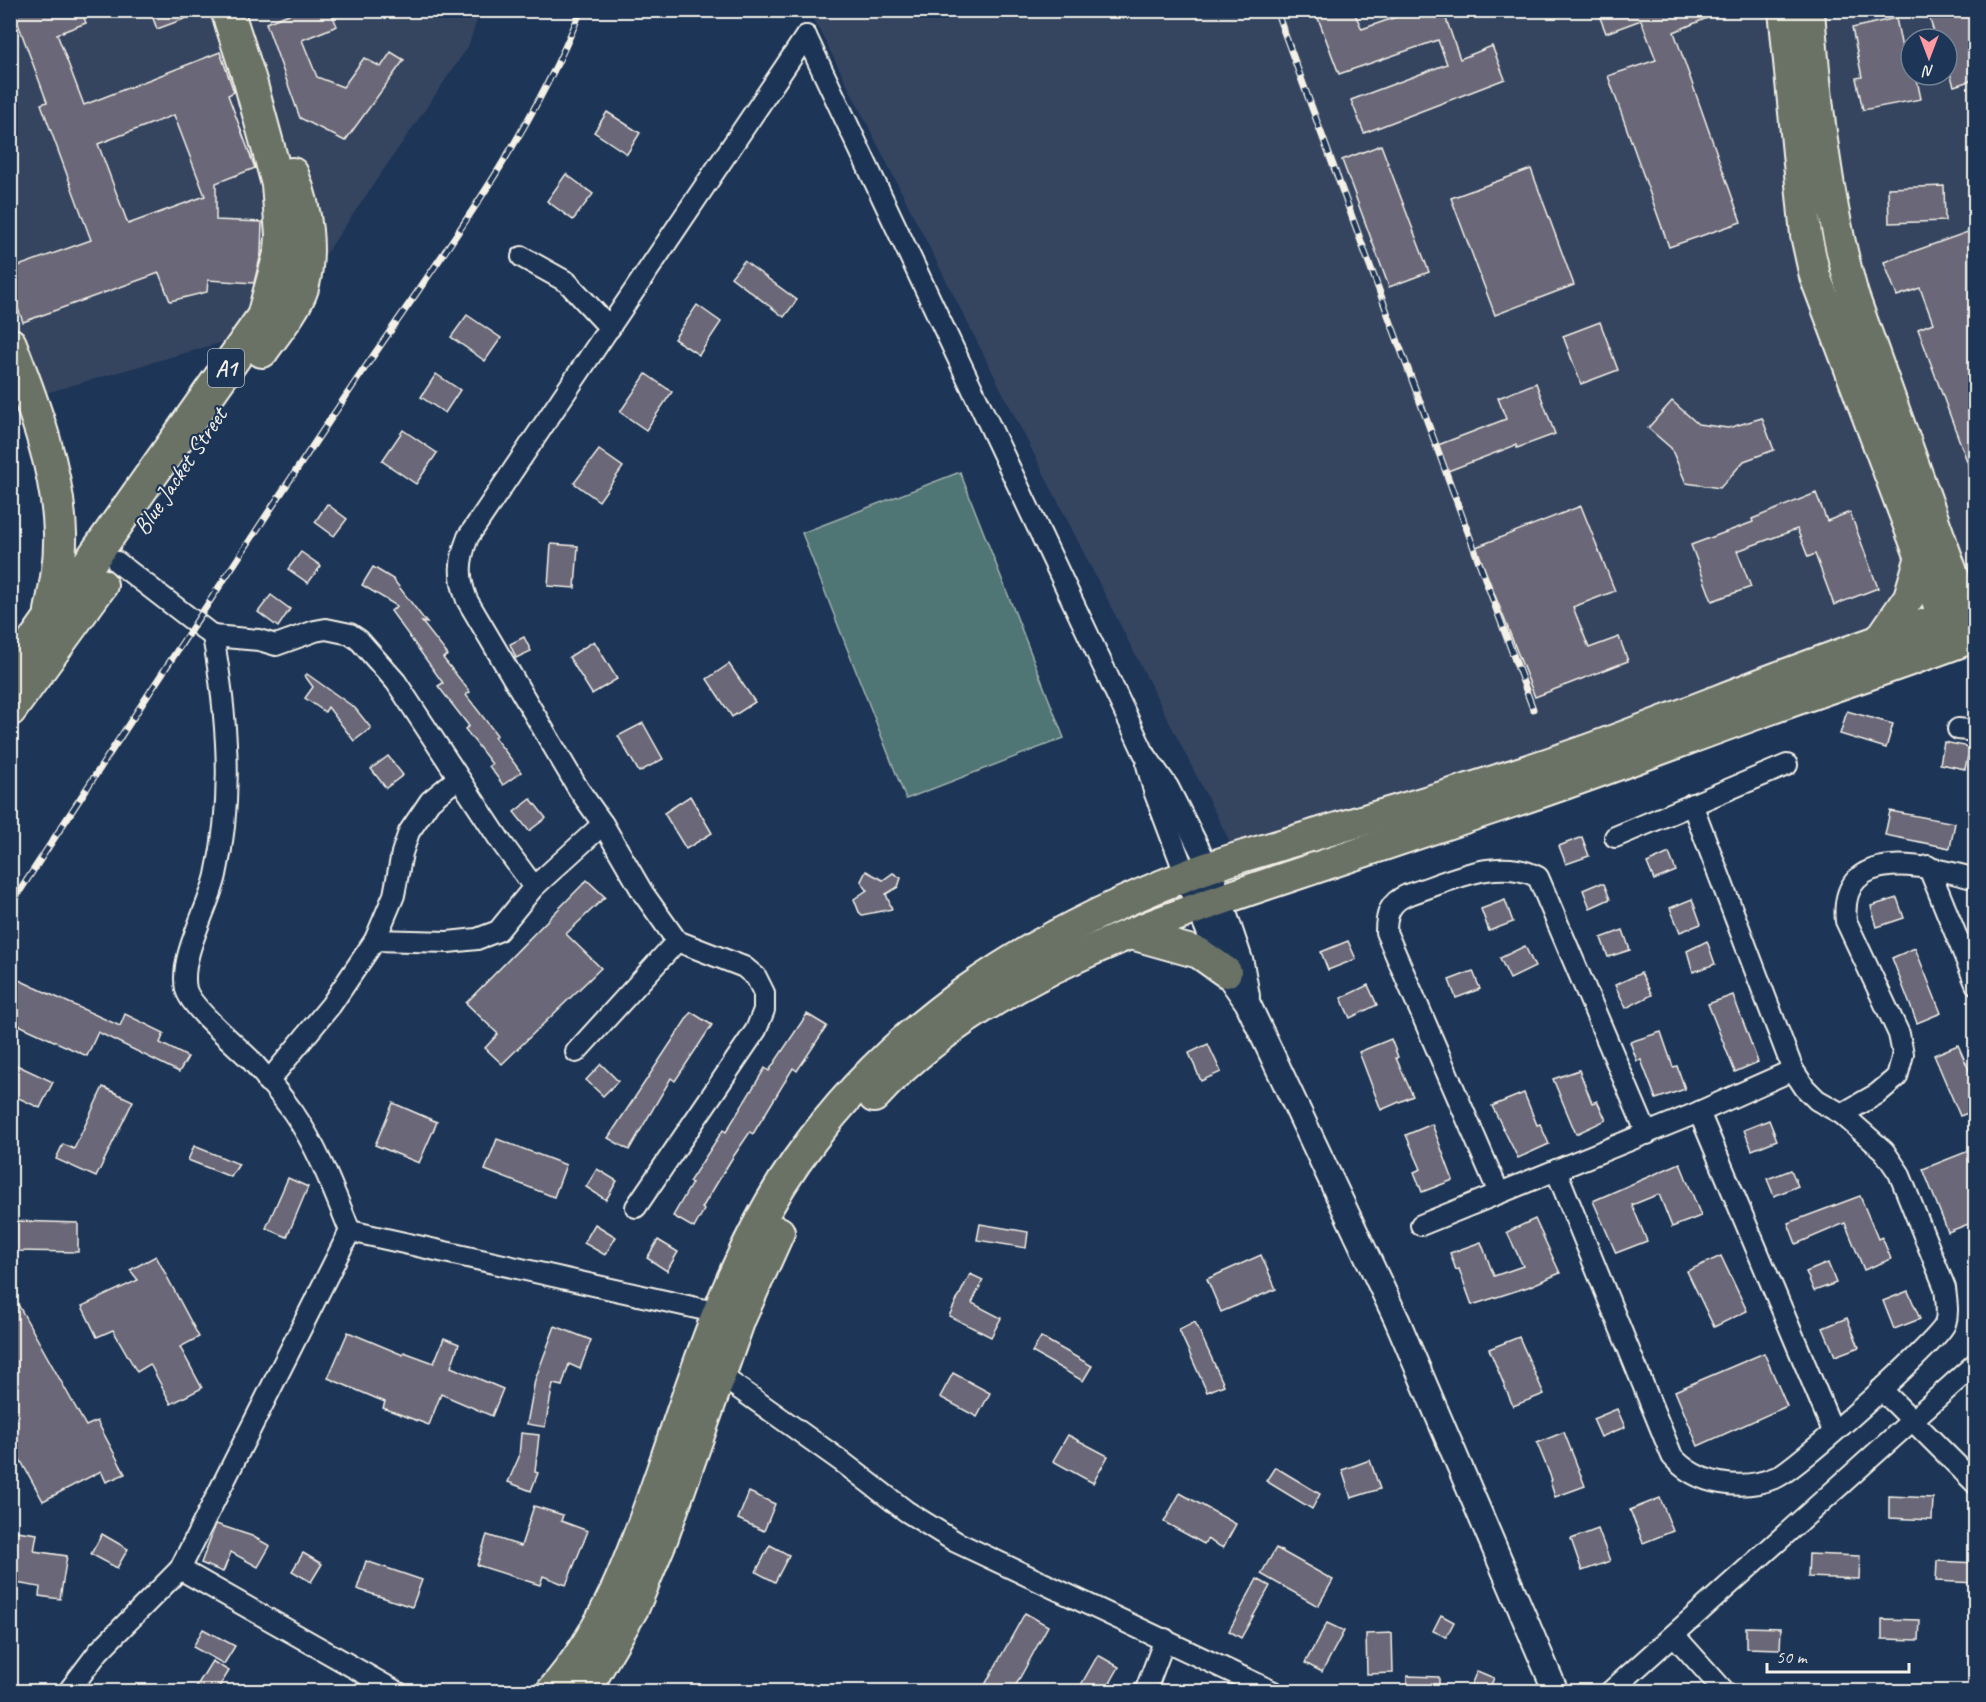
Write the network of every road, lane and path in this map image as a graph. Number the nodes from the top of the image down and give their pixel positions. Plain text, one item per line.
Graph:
1 (227, 10) edge
2 (1797, 22) edge
3 (250, 81) junction
4 (522, 257) dead end
5 (610, 328) junction
6 (10, 344) edge
7 (1931, 552) junction
8 (117, 562) junction
9 (1976, 571) edge
10 (50, 617) junction
11 (1959, 620) edge
12 (213, 636) junction
13 (1881, 638) junction
14 (10, 675) edge
15 (10, 710) edge
16 (1787, 765) dead end
17 (458, 778) junction
18 (1692, 804) junction
19 (603, 825) junction
20 (1615, 837) dead end
21 (1928, 866) junction
22 (1197, 872) junction
23 (1976, 879) edge
24 (534, 886) junction
25 (1210, 903) junction
26 (1131, 934) junction
27 (375, 940) junction
28 (677, 941) junction
29 (1226, 972) junction
30 (1976, 984) edge
31 (1247, 1002) junction
32 (576, 1052) dead end
33 (1793, 1070) junction
34 (268, 1082) junction
35 (1699, 1113) junction
36 (1842, 1114) junction
37 (1647, 1134) junction
38 (1556, 1170) junction
39 (1499, 1193) junction
40 (636, 1207) dead end
41 (1421, 1225) dead end
42 (350, 1231) junction
43 (729, 1316) junction
44 (1976, 1363) edge
45 (720, 1375) junction
46 (1881, 1389) junction
47 (1912, 1421) junction
48 (1833, 1431) junction
49 (1976, 1484) edge
50 (180, 1569) junction
51 (1674, 1635) junction
52 (1165, 1639) junction
53 (68, 1692) edge
54 (397, 1692) edge
55 (551, 1692) edge
56 (582, 1692) edge
57 (1145, 1692) edge
58 (1274, 1692) edge
59 (1556, 1692) edge
60 (1610, 1692) edge
61 (1725, 1692) edge

1 - 3 highway, Blue Jacket Street / A1
2 - 7 main road
3 - 8 highway, Blue Jacket Street / A1
3 - 10 highway, Blue Jacket Street / A1
4 - 5 street
5 - 19 street
5 - 22 street
6 - 10 highway, A1
7 - 9 main road
7 - 11 main road
7 - 13 main road
8 - 12 street
8 - 15 highway, Blue Jacket Street / A1
10 - 14 highway, Blue Jacket Street / A1
11 - 13 main road
11 - 25 main road
12 - 17 street
12 - 34 street
13 - 22 main road
16 - 18 street
17 - 24 street
17 - 27 street
18 - 20 street
18 - 33 street
19 - 24 street
19 - 28 street
21 - 23 street
21 - 30 street
21 - 36 street
22 - 25 street
22 - 43 main road
24 - 27 street
25 - 26 main road
25 - 29 street
25 - 31 street
26 - 29 main road
26 - 43 main road
27 - 34 street
28 - 32 street
28 - 40 street
29 - 31 street
31 - 59 street
33 - 35 street
33 - 36 street
34 - 42 street
35 - 37 street
35 - 48 street
36 - 46 street
37 - 38 street
37 - 39 street
38 - 39 street
38 - 48 street
39 - 41 street
42 - 43 street
42 - 50 street
43 - 45 main road
43 - 55 main road
44 - 47 street
45 - 52 street
45 - 56 main road
46 - 47 street
46 - 48 street
47 - 49 street
47 - 51 street
50 - 53 street
50 - 54 street
51 - 60 street
51 - 61 street
52 - 57 street
52 - 58 street

